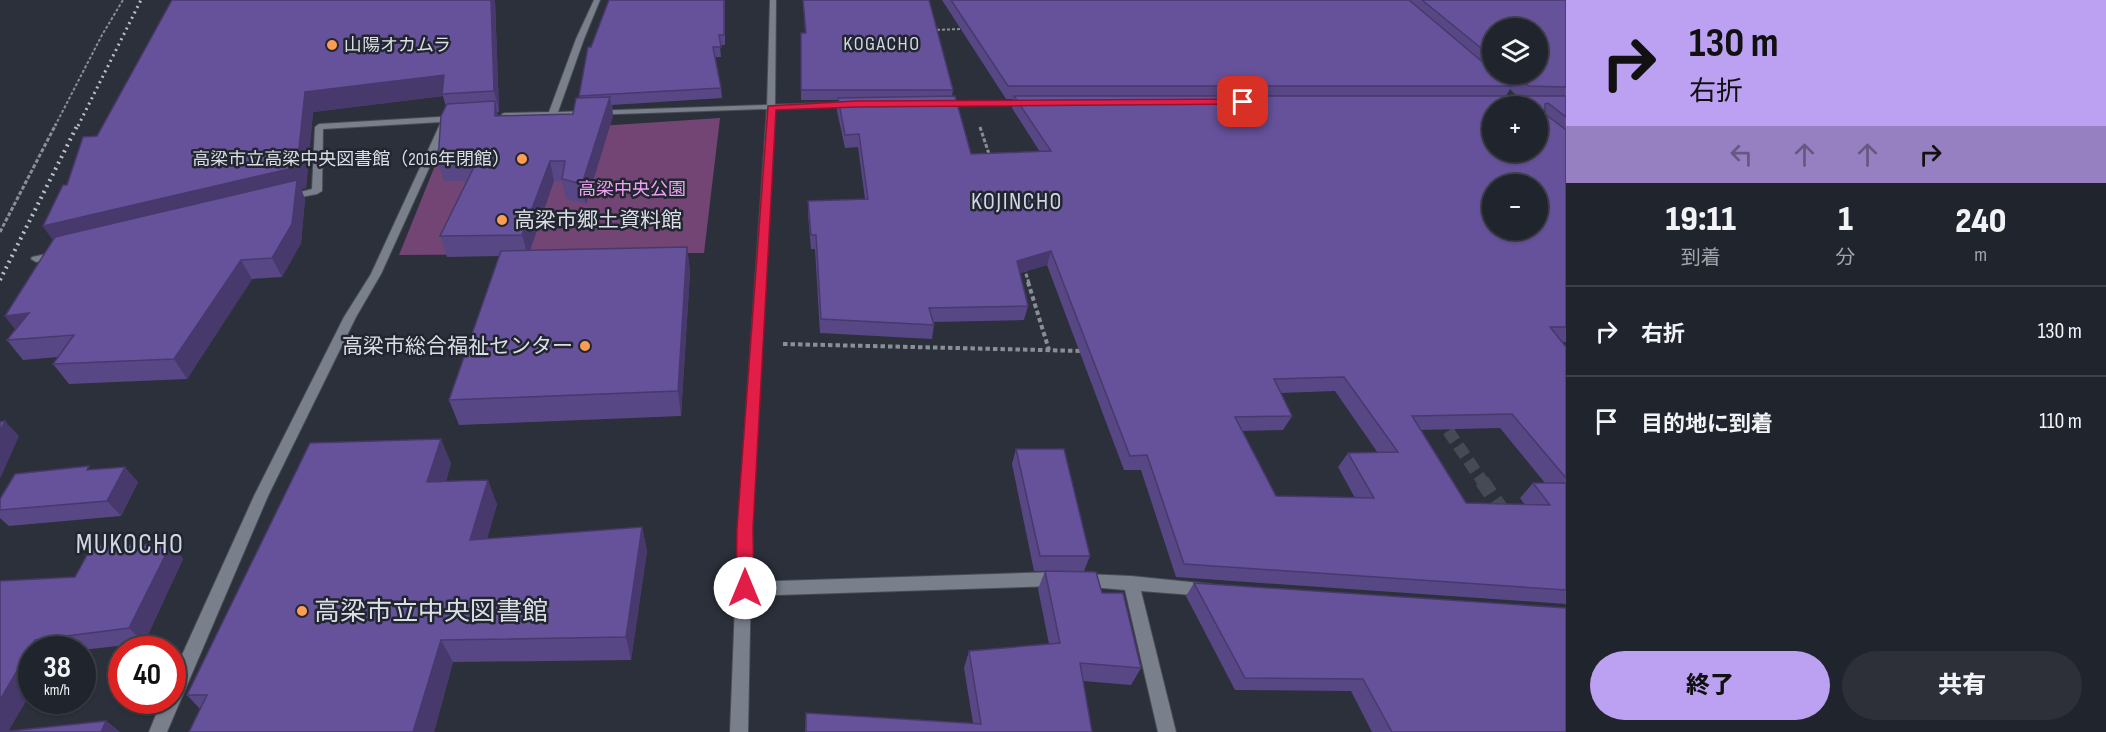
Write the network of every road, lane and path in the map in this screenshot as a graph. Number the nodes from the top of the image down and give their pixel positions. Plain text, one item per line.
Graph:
1 (123, 0) edge
2 (597, 0) edge
3 (773, 0) edge
4 (964, 29) edge
5 (929, 30) edge
6 (973, 103) junction
7 (1033, 103) edge
8 (868, 104) edge
9 (927, 104) edge
10 (771, 108) junction
11 (553, 113) junction
12 (494, 117) edge
13 (471, 118) edge
14 (447, 120) junction
15 (990, 159) edge
16 (282, 199) edge
17 (0, 232) edge
18 (68, 252) edge
19 (36, 259) dead end
20 (1021, 260) edge
21 (758, 343) junction
22 (1049, 350) junction
23 (1095, 351) edge
24 (1131, 584) junction
25 (745, 588) junction
26 (1225, 590) edge
27 (186, 667) edge
28 (166, 714) edge
29 (158, 732) edge
30 (739, 732) edge
31 (1167, 732) edge

1 - 17 path
2 - 11 street
3 - 10 street
4 - 5 path
6 - 7 street
6 - 9 street
6 - 15 path
8 - 10 street
10 - 11 street
10 - 21 street
11 - 12 street
13 - 14 street
14 - 16 street
14 - 27 street
18 - 19 street
20 - 22 path
21 - 22 path
21 - 25 street
22 - 23 path
24 - 25 street
24 - 26 street
24 - 31 street
25 - 30 street
28 - 29 street

